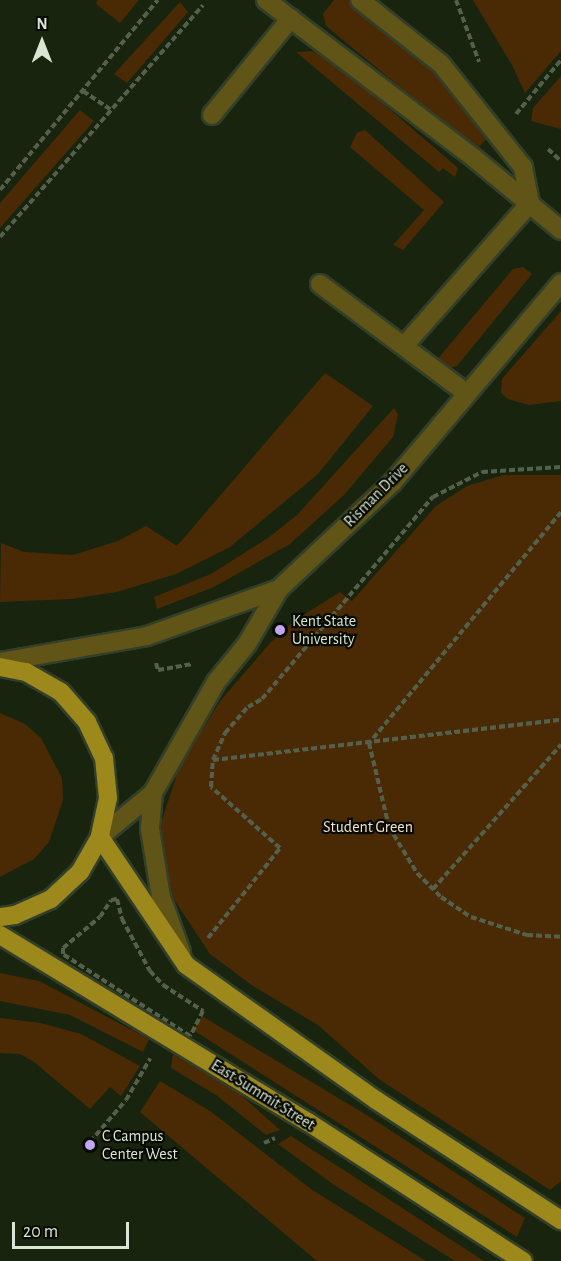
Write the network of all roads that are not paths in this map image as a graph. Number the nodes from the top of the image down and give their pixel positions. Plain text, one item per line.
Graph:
1 (266, 0) edge
2 (360, 0) edge
3 (291, 18) junction
4 (212, 116) dead end
5 (530, 203) junction
6 (561, 230) edge
7 (561, 283) edge
8 (321, 284) dead end
9 (404, 346) junction
10 (465, 393) junction
11 (279, 589) junction
12 (0, 662) edge
13 (0, 667) edge
14 (153, 793) junction
15 (100, 837) junction
16 (0, 918) edge
17 (0, 935) edge
18 (186, 965) junction
19 (561, 1220) edge
20 (523, 1261) edge

1 - 3 street
2 - 5 street
3 - 4 street
3 - 5 street
5 - 6 street
5 - 9 street
7 - 10 street, Risman Drive
8 - 9 street
9 - 10 street
10 - 11 street, Risman Drive
11 - 12 street
11 - 14 street
13 - 15 main road
14 - 15 street
14 - 18 street
15 - 16 main road
15 - 18 main road
17 - 20 main road, East Summit Street
18 - 19 main road

